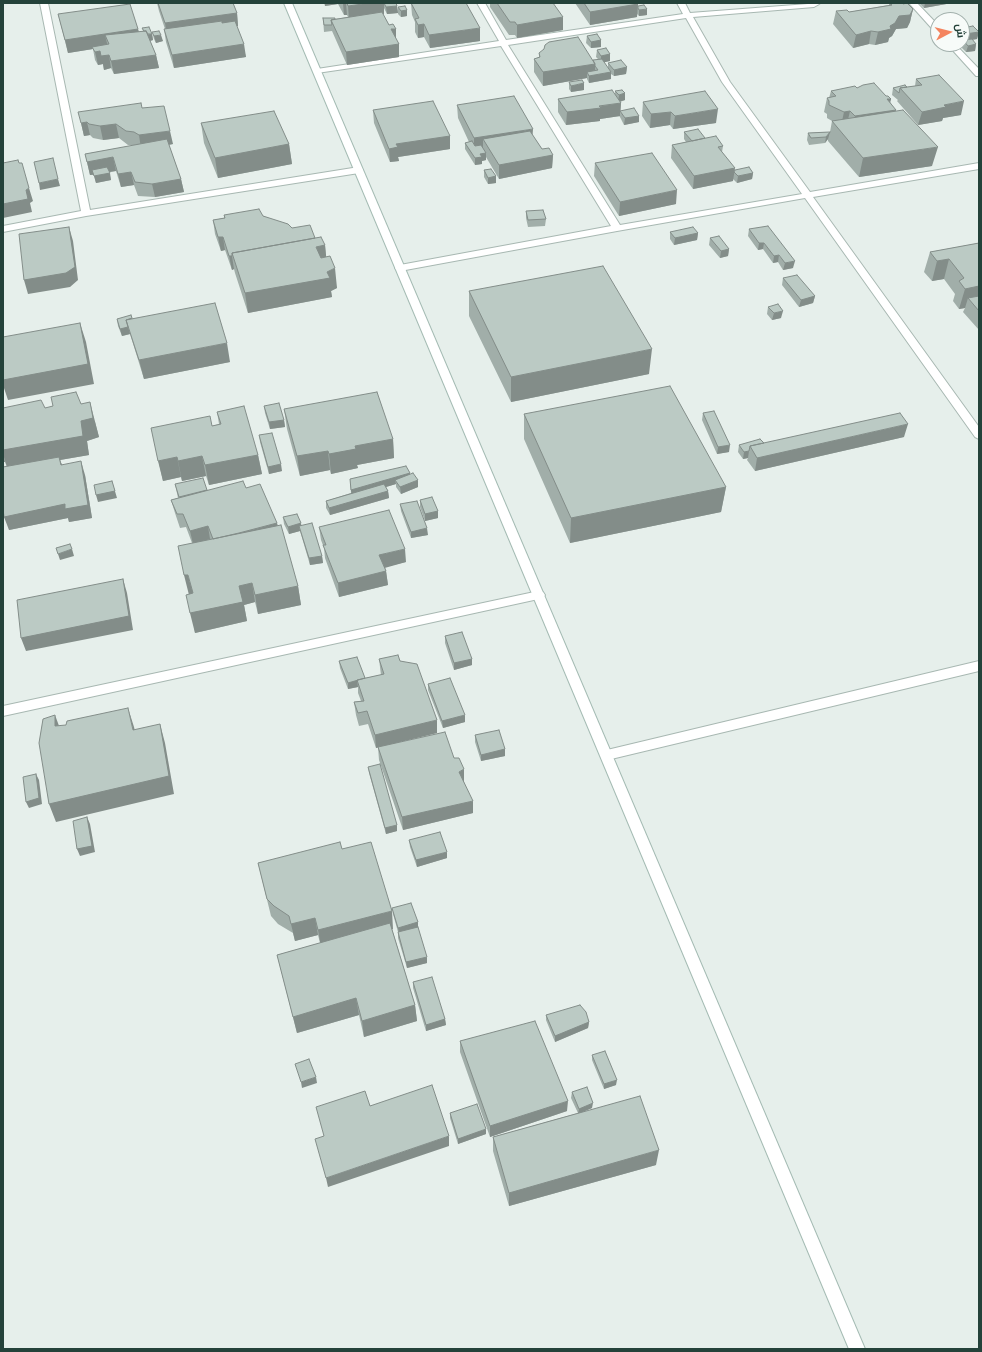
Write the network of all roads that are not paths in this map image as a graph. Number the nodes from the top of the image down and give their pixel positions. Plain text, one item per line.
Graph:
1 (44, 3) edge
2 (288, 3) edge
3 (481, 3) edge
4 (681, 3) edge
5 (817, 3) edge
6 (913, 3) edge
7 (689, 15) junction
8 (930, 21) edge
9 (504, 44) junction
10 (958, 52) edge
11 (317, 71) junction
12 (979, 74) edge
13 (979, 166) edge
14 (359, 170) junction
15 (807, 195) junction
16 (86, 213) junction
17 (617, 228) junction
18 (3, 229) edge
19 (400, 268) junction
20 (979, 435) edge
21 (539, 595) junction
22 (979, 666) edge
23 (3, 711) edge
24 (607, 754) junction
25 (857, 1349) edge

1 - 16 street
2 - 11 street
3 - 9 street
4 - 7 street
5 - 7 street
6 - 8 street
7 - 9 street
7 - 15 street
9 - 11 street
9 - 17 street
10 - 12 street
11 - 14 street
13 - 15 street
14 - 16 street
14 - 19 street
15 - 17 street
15 - 20 street
16 - 18 street
17 - 19 street
19 - 21 street
21 - 23 street
21 - 24 street
22 - 24 street
24 - 25 street

